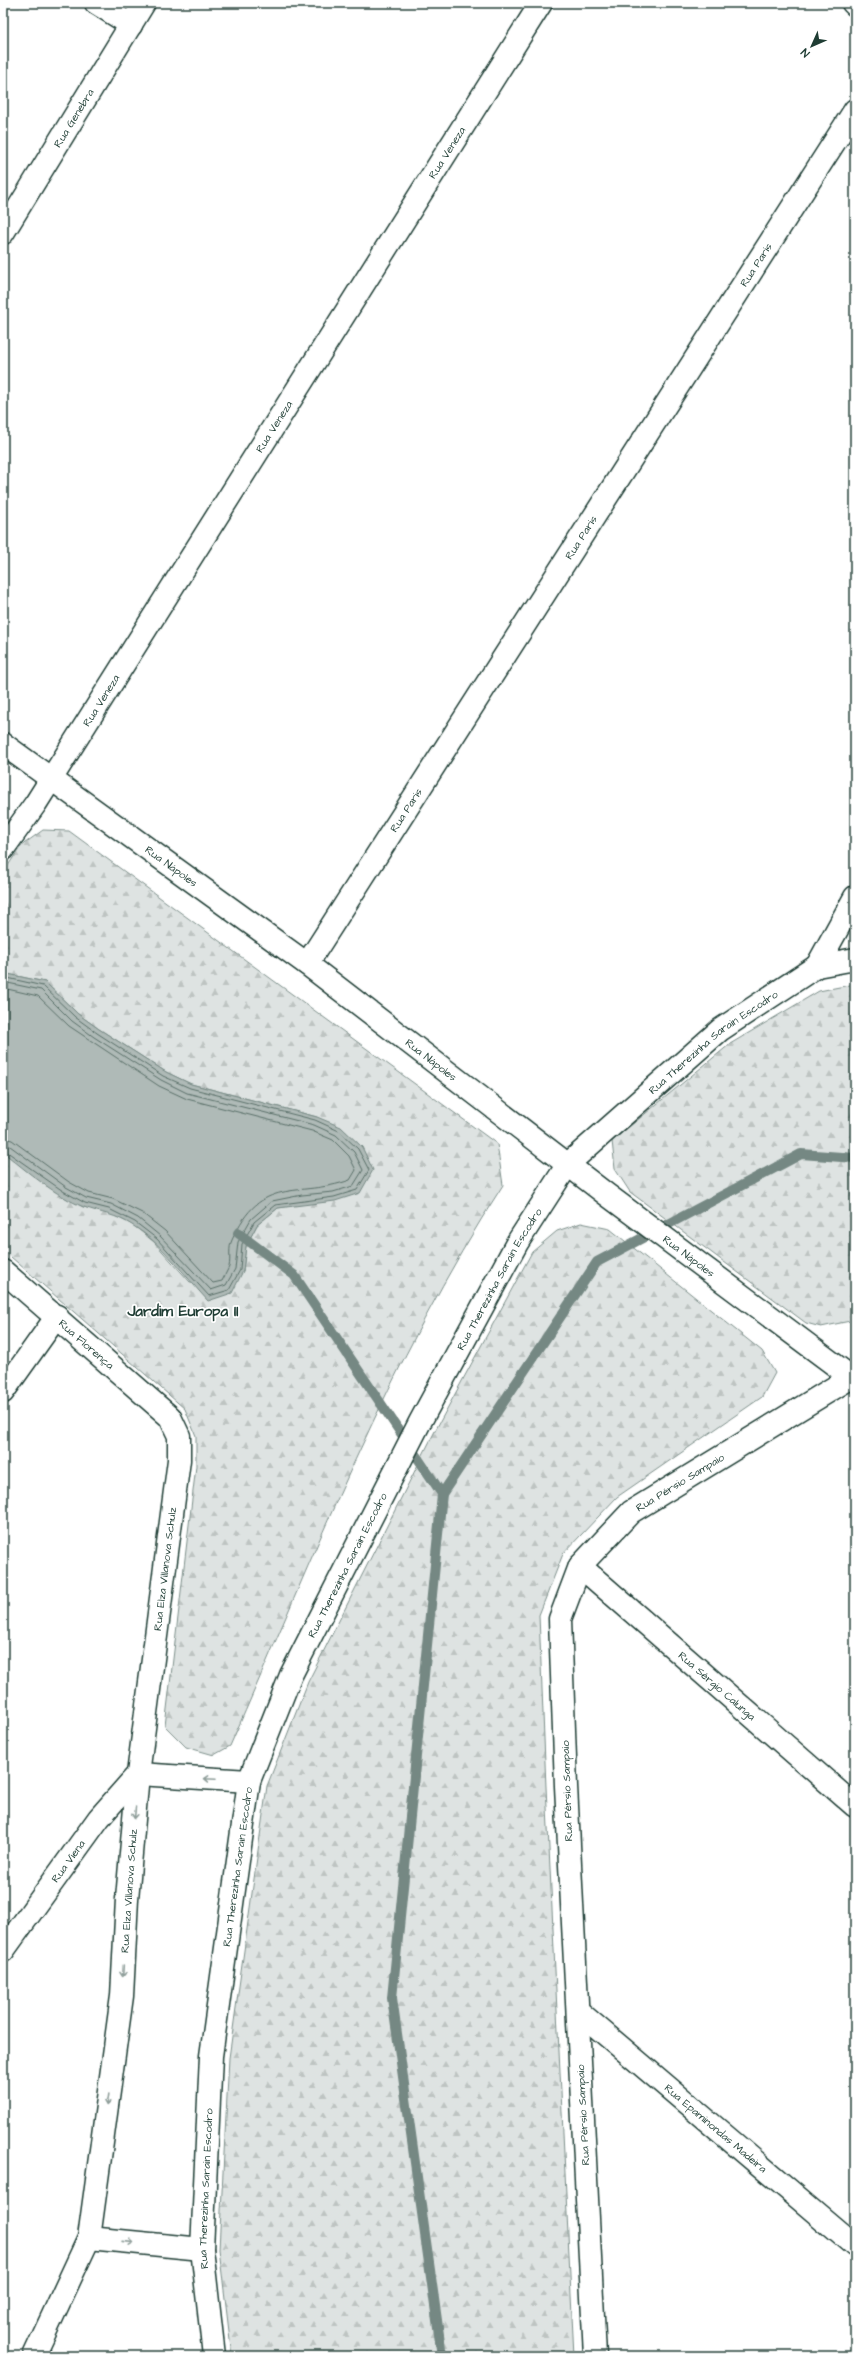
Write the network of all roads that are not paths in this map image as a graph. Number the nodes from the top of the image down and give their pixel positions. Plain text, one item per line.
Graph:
1 (96, 3) edge
2 (144, 3) edge
3 (542, 3) edge
4 (131, 25) junction
5 (855, 110) edge
6 (3, 233) edge
7 (3, 744) edge
8 (51, 780) junction
9 (3, 849) edge
10 (855, 897) edge
11 (855, 958) edge
12 (307, 964) junction
13 (817, 966) junction
14 (568, 1164) junction
15 (3, 1271) edge
16 (57, 1316) junction
17 (854, 1377) edge
18 (3, 1392) edge
19 (170, 1417) joint
20 (580, 1566) junction
21 (138, 1774) junction
22 (249, 1781) junction
23 (855, 1806) edge
24 (3, 1951) edge
25 (578, 2011) junction
26 (89, 2238) junction
27 (855, 2246) edge
28 (202, 2249) junction
29 (34, 2356) edge
30 (214, 2356) edge
31 (596, 2356) edge

1 - 4 street
2 - 4 street, Rua Genebra
3 - 8 street, Rua Veneza
4 - 6 street, Rua Genebra
5 - 12 street, Rua Paris
7 - 8 street, Rua Nápoles
8 - 9 street, Rua Veneza
8 - 12 street, Rua Nápoles
10 - 13 street
11 - 13 street, Rua Therezinha Sarain Escodro
12 - 14 street, Rua Nápoles
13 - 14 street, Rua Therezinha Sarain Escodro
14 - 17 street, Rua Nápoles
14 - 22 street, Rua Therezinha Sarain Escodro
15 - 16 street, Rua Florença
16 - 18 street
16 - 19 street, Rua Florença
17 - 20 street, Rua Pérsio Sampaio
19 - 21 street, Rua Elza Villanova Schulz
20 - 23 street, Rua Sérgio Calunga
20 - 25 street, Rua Pérsio Sampaio
22 -> 21 street
21 - 24 street, Rua Viena
21 -> 26 street, Rua Elza Villanova Schulz
22 - 28 street, Rua Therezinha Sarain Escodro
25 - 27 street, Rua Epaminondas Madeira
25 - 31 street, Rua Pérsio Sampaio
26 -> 28 street
26 - 29 street, Rua Elza Villanova Schulz
28 - 30 street, Rua Therezinha Sarain Escodro

